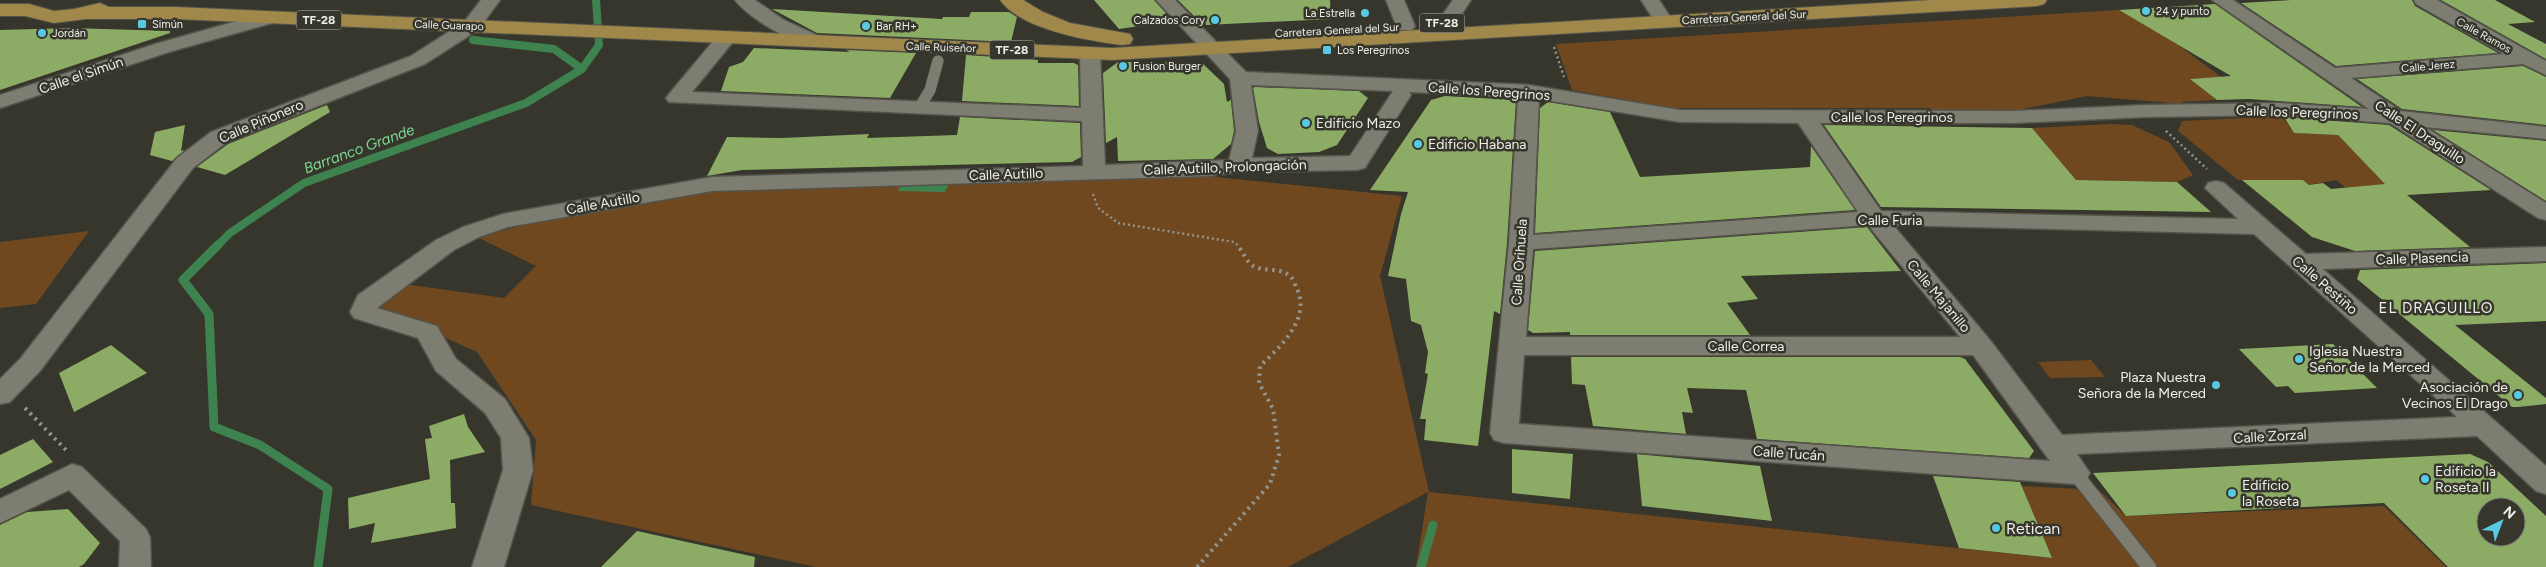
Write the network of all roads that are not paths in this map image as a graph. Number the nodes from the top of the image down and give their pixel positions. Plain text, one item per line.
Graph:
1 (123, 0) edge
2 (491, 0) edge
3 (744, 0) edge
4 (1010, 0) edge
5 (1164, 0) edge
6 (1395, 0) edge
7 (1462, 0) edge
8 (1882, 0) edge
9 (2037, 0) edge
10 (2221, 0) edge
11 (2423, 0) edge
12 (31, 5) edge
13 (0, 10) edge
14 (1657, 11) edge
15 (83, 13) junction
16 (176, 13) junction
17 (268, 18) junction
18 (471, 26) junction
19 (1405, 26) junction
20 (1444, 29) junction
21 (727, 37) junction
22 (814, 41) junction
23 (1206, 43) junction
24 (162, 48) junction
25 (1090, 52) junction
26 (2526, 58) junction
27 (938, 61) dead end
28 (2546, 69) edge
29 (2331, 74) junction
30 (1240, 78) junction
31 (1529, 90) junction
32 (1401, 95) dead end
33 (0, 102) edge
34 (919, 108) junction
35 (1093, 115) junction
36 (2395, 116) junction
37 (1805, 117) junction
38 (2546, 133) edge
39 (1357, 163) junction
40 (1239, 165) junction
41 (1094, 171) junction
42 (1344, 182) dead end
43 (2216, 188) road end
44 (2546, 213) edge
45 (1874, 218) junction
46 (2260, 228) junction
47 (1520, 243) junction
48 (2546, 254) edge
49 (2298, 262) junction
50 (1512, 346) junction
51 (1981, 346) junction
52 (4, 392) edge
53 (2485, 426) junction
54 (1504, 433) joint
55 (2055, 445) junction
56 (2075, 473) junction
57 (2546, 483) edge
58 (0, 512) edge
59 (134, 567) edge
60 (488, 567) edge
61 (2148, 567) edge

1 - 15 main road, TF-28
2 - 18 street, Calle Piñonero
3 - 22 street, Calle Ruiseñor
4 - 23 main road, Carretera General del Sur / TF-28
5 - 23 street
6 - 19 street
7 - 20 street
8 - 14 main road, Carretera General del Sur / TF-28
9 - 14 main road, Carretera General del Sur / TF-28
10 - 29 street, Calle El Draguillo
11 - 26 street, Calle Ramos
12 - 13 main road, TF-28
12 - 15 main road, TF-28
14 - 20 main road, Carretera General del Sur / TF-28
15 - 16 main road, Calle Guarapo / TF-28
16 - 17 main road, Calle Guarapo / TF-28
16 - 24 street, Calle el Simún
17 - 18 main road, Calle Guarapo / TF-28
17 - 24 street, Calle el Simún
18 - 21 main road, Calle Guarapo / TF-28
18 - 52 street, Calle Piñonero
19 - 20 main road, Carretera General del Sur / TF-28
19 - 23 main road, Carretera General del Sur / TF-28
20 - 23 main road, Carretera General del Sur / TF-28
21 - 22 main road, Calle Guarapo / TF-28
21 - 34 street
22 - 25 main road, Calle Ruiseñor / TF-28
23 - 25 main road, Calle Ruiseñor / TF-28
23 - 30 street
24 - 33 street, Calle el Simún
25 - 35 street
26 - 28 street, Calle Ramos
26 - 29 street, Calle Jerez
27 - 34 lane
29 - 36 street, Calle El Draguillo
30 - 31 street, Calle los Peregrinos
30 - 40 street
31 - 37 street, Calle los Peregrinos
31 - 47 street, Calle Orihuela
32 - 39 street
34 - 35 street
35 - 41 street
36 - 37 street, Calle los Peregrinos
36 - 38 street, Calle los Peregrinos
36 - 44 street, Calle El Draguillo
37 - 45 street, Calle Majanillo
39 - 40 street, Calle Autillo, Prolongación
39 - 42 street
40 - 41 street, Calle Autillo, Prolongación
41 - 60 street, Calle Autillo
43 - 46 street, Calle Pestiño
45 - 46 street, Calle Furia
45 - 47 street, Calle Furia
45 - 51 street, Calle Majanillo
46 - 49 street, Calle Pestiño
47 - 50 street, Calle Orihuela
48 - 49 street, Calle Plasencia
49 - 53 street, Calle Pestiño
50 - 51 street, Calle Correa
50 - 54 street, Calle Orihuela
51 - 55 street, Calle Majanillo
53 - 55 street, Calle Zorzal
53 - 57 street, Calle Pestiño
54 - 56 street, Calle Tucán
55 - 56 street, Calle Majanillo
56 - 61 lane
58 - 59 street

